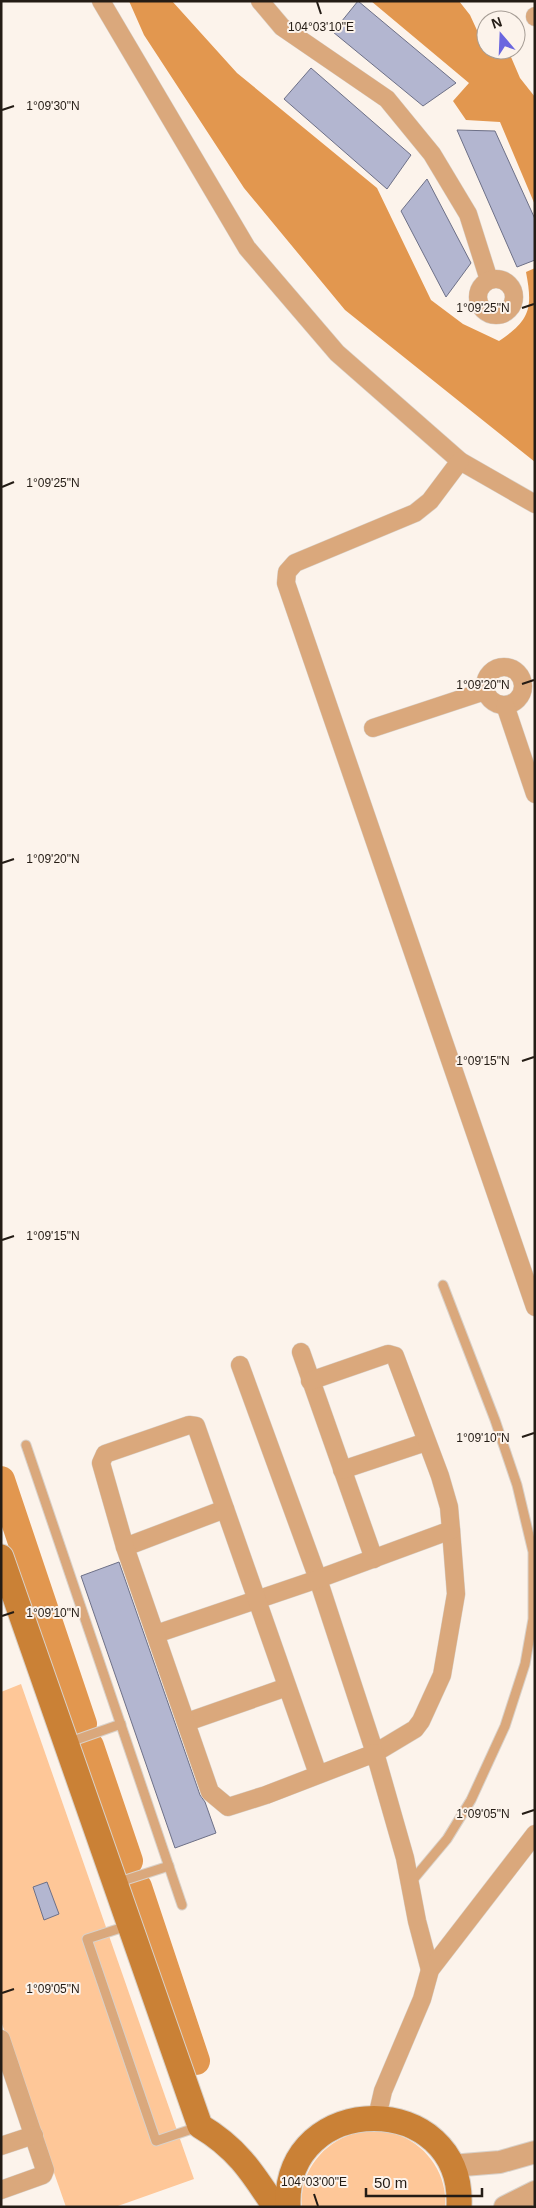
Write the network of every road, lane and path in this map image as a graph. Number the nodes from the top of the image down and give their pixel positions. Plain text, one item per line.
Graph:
1 (101, 1) edge
2 (260, 1) edge
3 (489, 280) dead end
4 (460, 461) junction
5 (535, 504) edge
6 (528, 684) edge
7 (485, 691) junction
8 (505, 705) junction
9 (372, 728) dead end
10 (535, 794) edge
11 (443, 1284) dead end
12 (535, 1307) edge
13 (301, 1352) dead end
14 (240, 1365) dead end
15 (310, 1380) junction
16 (426, 1442) junction
17 (26, 1445) dead end
18 (342, 1470) junction
19 (225, 1509) junction
20 (451, 1530) junction
21 (125, 1547) junction
22 (1, 1557) edge
23 (374, 1559) junction
24 (318, 1579) junction
25 (257, 1600) junction
26 (156, 1634) junction
27 (287, 1687) junction
28 (187, 1722) junction
29 (121, 1724) junction
30 (66, 1743) junction
31 (375, 1753) junction
32 (318, 1774) junction
33 (535, 1834) edge
34 (169, 1866) junction
35 (410, 1882) junction
36 (116, 1883) junction
37 (182, 1905) dead end
38 (130, 1925) junction
39 (430, 1970) junction
40 (1, 2039) edge
41 (377, 2117) junction
42 (200, 2126) junction
43 (34, 2135) junction
44 (1, 2146) edge
45 (535, 2152) edge
46 (451, 2166) junction
47 (1, 2190) edge
48 (535, 2192) edge
49 (275, 2207) edge
50 (288, 2207) edge
51 (459, 2207) edge
52 (505, 2207) edge

1 - 4 street
2 - 3 street
4 - 5 street
4 - 12 street
6 - 7 street
6 - 8 street
7 - 8 street
7 - 9 street
8 - 10 street
11 - 35 lane
13 - 15 street
14 - 24 street
15 - 16 street
15 - 18 street
16 - 18 street
16 - 20 street
17 - 29 lane
18 - 23 street
19 - 21 street
19 - 21 street
19 - 25 street
20 - 23 street
20 - 31 street
21 - 26 street
22 - 30 main road
23 - 24 street
24 - 25 street
24 - 31 street
25 - 26 street
25 - 27 street
26 - 28 street
27 - 28 street
27 - 32 street
28 - 32 street
29 - 30 lane
29 - 34 lane
30 - 36 main road
31 - 32 street
31 - 35 street
33 - 39 street
34 - 36 lane
34 - 37 lane
35 - 39 street
36 - 38 main road
38 - 42 main road
38 - 42 lane
39 - 41 street
40 - 43 street
41 - 46 main road
41 - 50 main road
42 - 49 main road
43 - 44 street
43 - 47 street
45 - 46 street
46 - 51 main road
48 - 52 street

